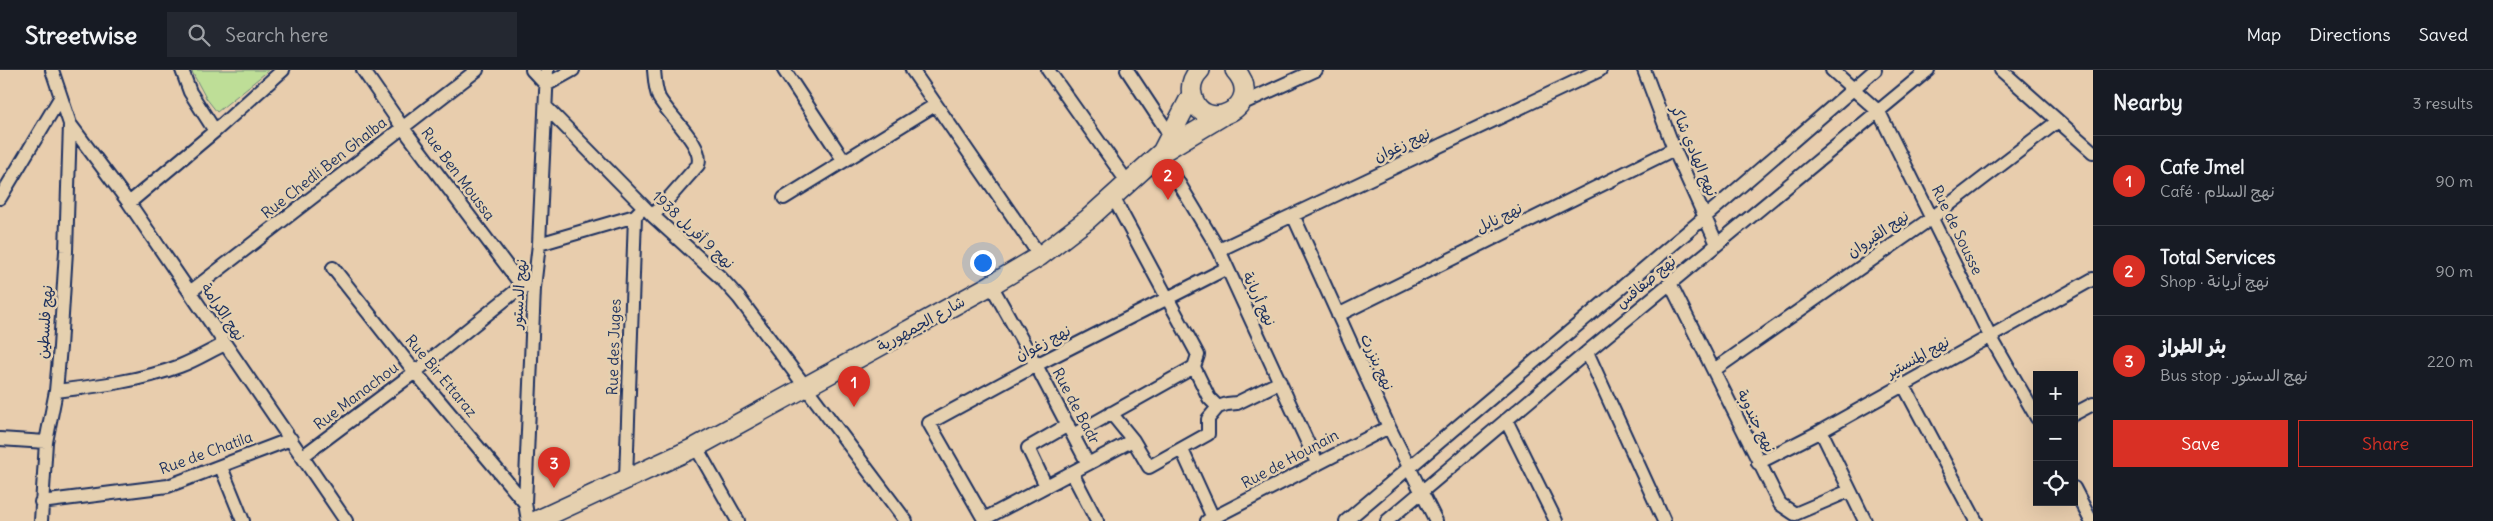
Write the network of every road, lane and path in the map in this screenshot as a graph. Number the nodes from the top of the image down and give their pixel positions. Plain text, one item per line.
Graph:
1 (52, 70) edge
2 (182, 70) edge
3 (283, 70) edge
4 (363, 70) edge
5 (477, 70) edge
6 (532, 70) edge
7 (547, 70) edge
8 (572, 70) edge
9 (654, 70) edge
10 (784, 70) edge
11 (912, 70) edge
12 (1048, 70) edge
13 (1127, 70) edge
14 (1200, 70) edge
15 (1316, 70) edge
16 (1600, 70) edge
17 (1644, 70) edge
18 (1832, 70) edge
19 (1875, 70) edge
20 (1928, 70) edge
21 (2001, 70) edge
22 (1242, 75) edge
23 (546, 85) junction
24 (1852, 88) junction
25 (1192, 94) junction
26 (60, 98) junction
27 (935, 105) junction
28 (1239, 105) junction
29 (546, 107) junction
30 (1879, 112) junction
31 (1222, 116) junction
32 (2058, 121) junction
33 (70, 124) junction
34 (403, 128) junction
35 (214, 131) junction
36 (1164, 148) junction
37 (1674, 149) junction
38 (2093, 152) edge
39 (844, 161) junction
40 (1128, 182) junction
41 (2, 190) edge
42 (1113, 197) junction
43 (784, 198) dead end
44 (129, 203) junction
45 (649, 211) junction
46 (1293, 215) junction
47 (635, 216) junction
48 (1705, 217) junction
49 (1933, 217) junction
50 (539, 244) junction
51 (1717, 244) junction
52 (1219, 250) junction
53 (1040, 256) junction
54 (333, 268) dead end
55 (1227, 268) junction
56 (2093, 279) edge
57 (1670, 283) junction
58 (991, 285) junction
59 (528, 287) junction
60 (190, 292) junction
61 (1168, 299) junction
62 (1338, 315) junction
63 (1990, 336) junction
64 (225, 344) junction
65 (1587, 352) junction
66 (1036, 365) junction
67 (1194, 367) junction
68 (1714, 370) junction
69 (416, 372) junction
70 (1280, 382) junction
71 (1903, 384) junction
72 (804, 388) junction
73 (56, 391) junction
74 (2093, 404) edge
75 (1218, 407) junction
76 (2078, 412) edge
77 (1111, 413) junction
78 (2036, 416) edge
79 (1506, 420) junction
80 (1389, 427) junction
81 (1070, 430) junction
82 (1821, 431) junction
83 (0, 439) edge
84 (292, 439) junction
85 (1133, 440) junction
86 (46, 442) junction
87 (696, 447) junction
88 (1182, 450) junction
89 (304, 456) junction
90 (1317, 463) junction
91 (1758, 463) junction
92 (1088, 464) junction
93 (1409, 466) junction
94 (221, 467) junction
95 (1072, 473) junction
96 (626, 479) junction
97 (1046, 486) junction
98 (605, 491) junction
99 (1849, 491) junction
100 (1421, 492) junction
101 (2078, 496) edge
102 (41, 502) junction
103 (525, 503) junction
104 (984, 520) edge
105 (1210, 520) edge
106 (41, 521) edge
107 (243, 521) edge
108 (346, 521) edge
109 (528, 521) edge
110 (536, 521) edge
111 (570, 521) edge
112 (738, 521) edge
113 (906, 521) edge
114 (1097, 521) edge
115 (1346, 521) edge
116 (1387, 521) edge
117 (1436, 521) edge
118 (1556, 521) edge
119 (1664, 521) edge
120 (1865, 521) edge
121 (1976, 521) edge
122 (2091, 521) edge

1 - 26 street
2 - 35 street
3 - 35 street
4 - 34 street, Rue Ben Moussa
5 - 34 street, Rue Chedli Ben Ghalba
6 - 23 street
7 - 23 street, نهج الدستور
8 - 23 street
9 - 45 street
10 - 39 street
11 - 27 street
12 - 40 street
13 - 36 street, نهج أريانة
14 - 25 main road
15 - 28 street
16 - 46 street, نهج زغوان
17 - 37 street, نهج الهادي شاكر
18 - 24 street, Rue de Sousse
19 - 24 street, نهج صفاقس
20 - 30 street, نهج صفاقس
21 - 32 street
22 - 28 main road
23 - 29 street, نهج الدستور
24 - 30 street, Rue de Sousse
24 - 48 street, نهج صفاقس
25 - 31 main road
25 - 36 main road
26 - 33 street
26 - 41 street
27 - 39 street
27 - 53 street
28 - 31 main road
29 - 45 street, نهج 9 أفريل 1938
29 - 50 street, نهج الدستور
30 - 49 street, Rue de Sousse
30 - 51 street, نهج صفاقس
31 - 36 main road
32 - 38 street
32 - 49 street, نهج القيروان
33 - 44 street, نهج الكرامة
33 - 73 street, نهج فلسطين
34 - 59 street, Rue Ben Moussa
34 - 60 street, Rue Chedli Ben Ghalba
35 - 44 street
36 - 40 main road, شارع الجمهورية
36 - 52 street, نهج أريانة
37 - 48 street, نهج الهادي شاكر
37 - 62 street, نهج نابل
39 - 43 street
40 - 42 main road, شارع الجمهورية
42 - 53 main road, شارع الجمهورية
42 - 61 street
44 - 60 street, نهج الكرامة
45 - 47 street
45 - 72 street, نهج 9 أفريل 1938
46 - 52 street, نهج زغوان
46 - 62 street, نهج بنزرت
47 - 50 street
47 - 96 street, Rue des Juges
48 - 51 street, نهج الهادي شاكر
48 - 93 street, نهج صفاقس
49 - 63 street, Rue de Sousse
49 - 68 street, نهج القيروان
50 - 59 street, نهج الدستور
51 - 57 street, نهج صفاقس
52 - 55 street, نهج أريانة
53 - 58 main road, شارع الجمهورية
54 - 69 street, Rue Bir Ettaraz
55 - 61 street, نهج زغوان
55 - 70 street, نهج أريانة
56 - 63 street, نهج المنستير
57 - 65 street, نهج صفاقس
57 - 68 street, نهج جندوبة
58 - 66 street, Rue de Badr
58 - 72 main road, شارع الجمهورية
59 - 69 street, Rue Manachou
59 - 103 street, نهج الدستور
60 - 64 street, نهج الكرامة
61 - 66 street, نهج زغوان
61 - 67 street
62 - 80 street, نهج بنزرت
63 - 71 street, نهج المنستير
63 - 78 street, Rue de Sousse
64 - 73 street
64 - 84 street, نهج الكرامة
65 - 79 street, نهج صفاقس
65 - 119 street
66 - 81 street, Rue de Badr
66 - 104 street, نهج زغوان
67 - 75 street
67 - 77 street
68 - 91 street, نهج جندوبة
69 - 89 street, Rue Manachou
69 - 103 street, Rue Bir Ettaraz
70 - 75 street
70 - 90 street, نهج أريانة
71 - 82 street, نهج المنستير
71 - 121 street
72 - 87 main road, شارع الجمهورية
72 - 113 street, نهج 9 أفريل 1938
73 - 86 street, نهج فلسطين
74 - 76 street
75 - 88 street
77 - 81 street
77 - 85 street
79 - 100 street, نهج صفاقس
79 - 118 street
80 - 90 street, Rue de Hounain
80 - 93 street, نهج بنزرت
81 - 92 street, Rue de Badr
81 - 97 street
82 - 91 street, نهج المنستير
82 - 99 street
83 - 86 street
84 - 89 street, نهج الكرامة
84 - 94 street, Rue de Chatila
85 - 88 street
85 - 92 street
86 - 102 street, نهج فلسطين
87 - 96 main road, شارع الجمهورية
87 - 112 street
88 - 105 street
89 - 108 street, نهج الكرامة
90 - 105 street, Rue de Hounain
91 - 99 street, نهج جندوبة
92 - 95 street
93 - 100 street, نهج بنزرت
93 - 115 street, نهج صفاقس
94 - 102 street, Rue de Chatila
94 - 107 street
95 - 97 street
95 - 114 street
96 - 98 main road, شارع الجمهورية
97 - 104 street
98 - 110 main road
98 - 111 main road
99 - 120 street
100 - 116 street, نهج صفاقس
100 - 117 street, نهج بنزرت
101 - 122 street
102 - 106 street, نهج فلسطين
103 - 109 street, نهج الدستور

